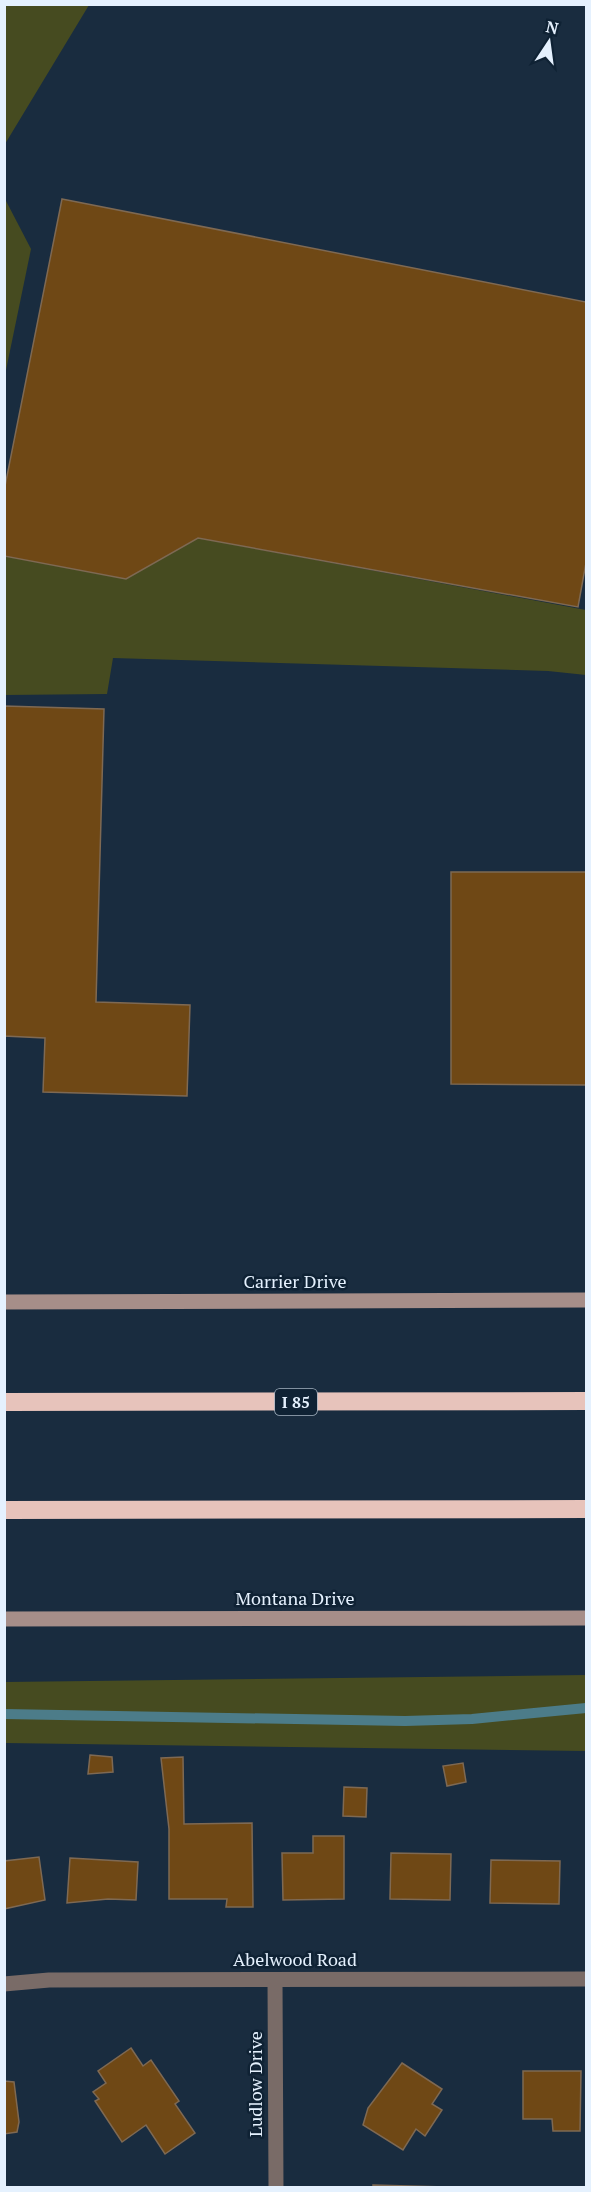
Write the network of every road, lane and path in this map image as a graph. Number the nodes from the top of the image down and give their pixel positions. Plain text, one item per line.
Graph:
1 (586, 1300) edge
2 (4, 1302) edge
3 (586, 1401) edge
4 (4, 1402) edge
5 (586, 1509) edge
6 (4, 1510) edge
7 (586, 1618) edge
8 (4, 1619) edge
9 (586, 1979) edge
10 (275, 1980) junction
11 (4, 1984) edge
12 (276, 2187) edge

1 - 2 street, Carrier Drive
3 - 4 highway, I 85
5 - 6 highway
7 - 8 street, Montana Drive
9 - 10 street, Abelwood Road
10 - 11 street, Abelwood Road
10 - 12 street, Ludlow Drive

